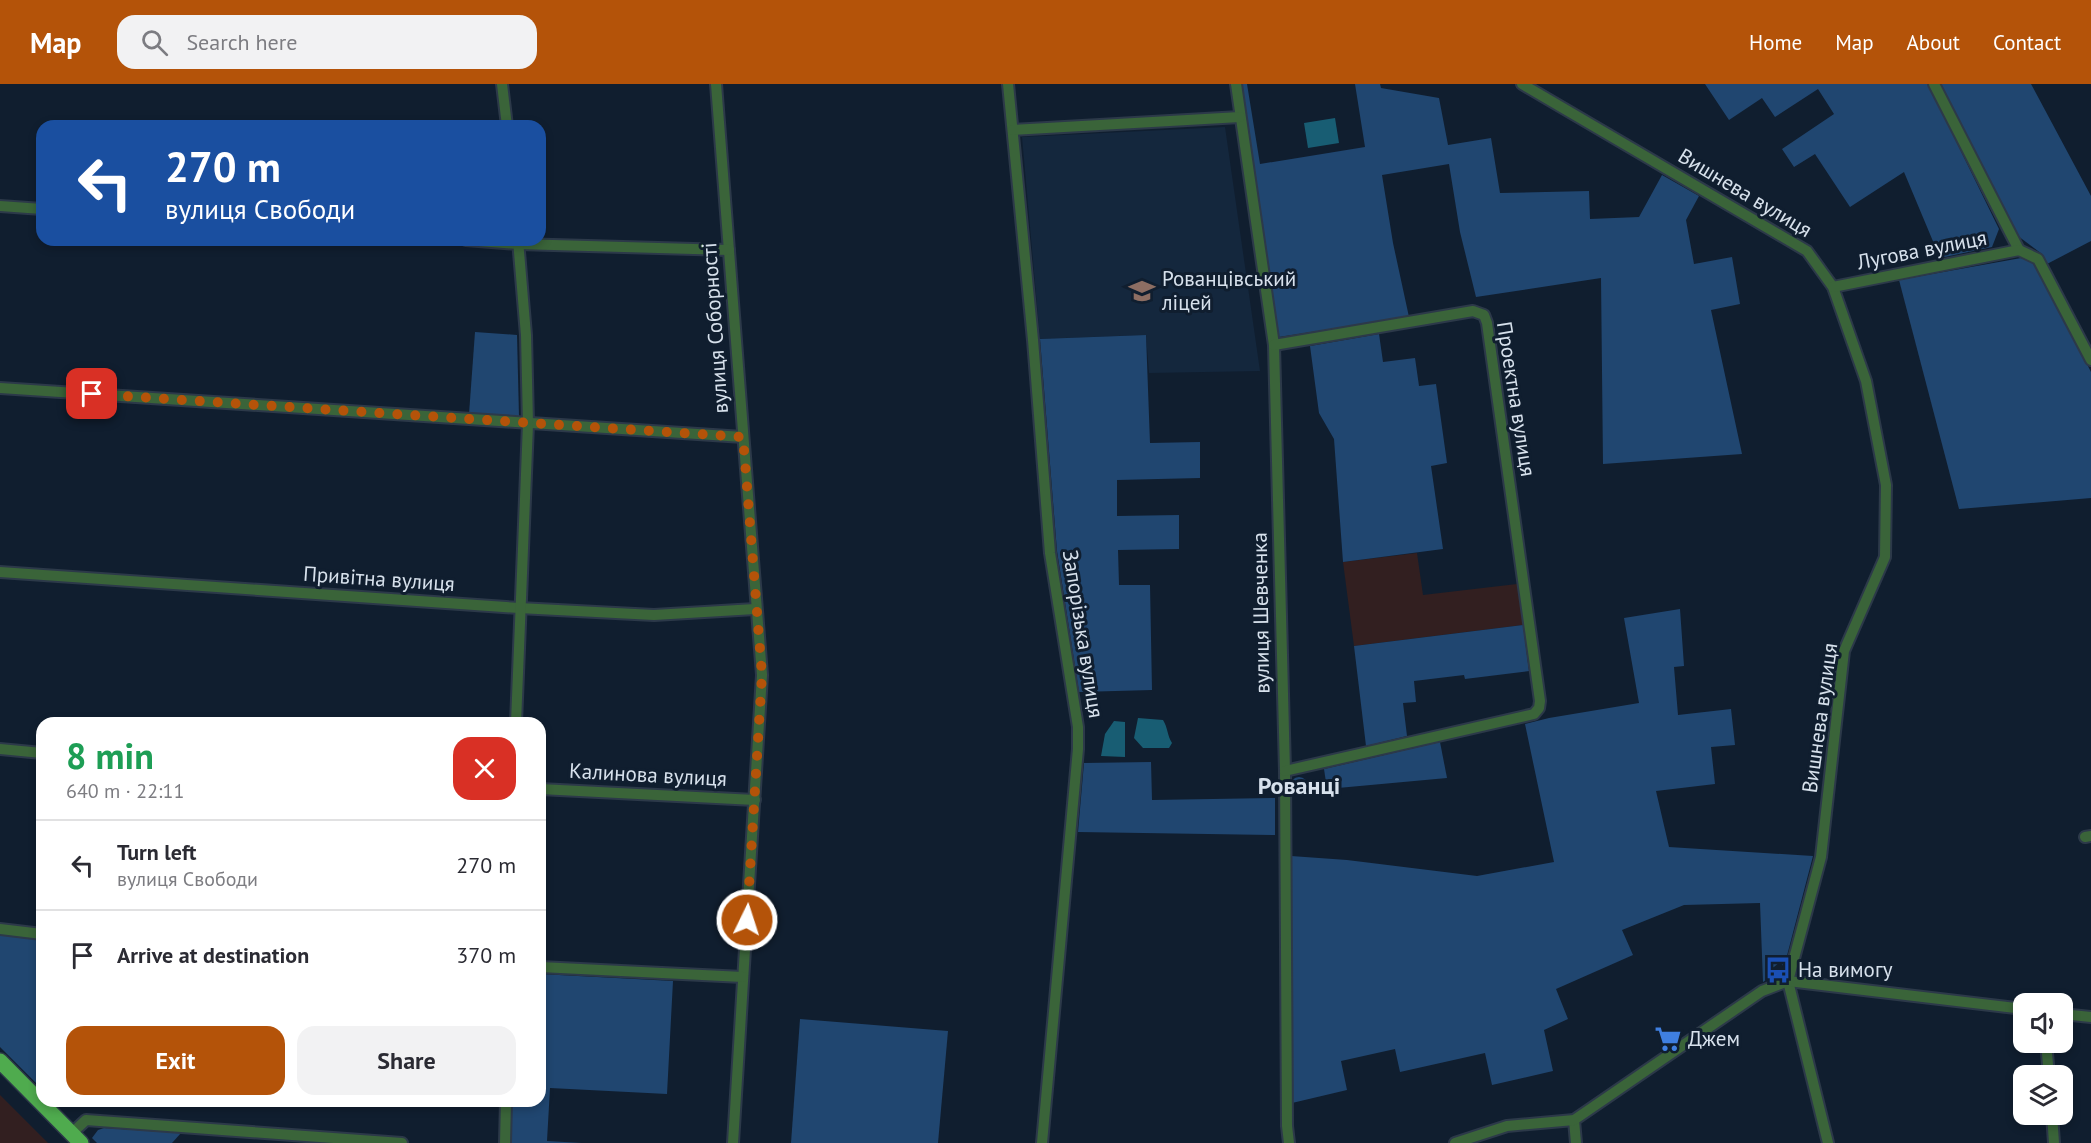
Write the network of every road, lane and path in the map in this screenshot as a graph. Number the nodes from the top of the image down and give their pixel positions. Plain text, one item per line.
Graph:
1 (502, 84) edge
2 (716, 84) edge
3 (1008, 84) edge
4 (1236, 84) edge
5 (1934, 84) edge
6 (1526, 85) edge
7 (1240, 117) junction
8 (506, 120) edge
9 (1013, 130) junction
10 (0, 206) edge
11 (36, 209) edge
12 (546, 243) edge
13 (518, 246) edge
14 (729, 250) junction
15 (2019, 250) junction
16 (1833, 287) junction
17 (1274, 345) junction
18 (2091, 360) edge
19 (0, 388) edge
20 (528, 424) junction
21 (743, 437) junction
22 (0, 572) edge
23 (519, 608) junction
24 (755, 609) junction
25 (516, 717) edge
26 (0, 749) edge
27 (36, 752) edge
28 (1285, 771) junction
29 (546, 789) edge
30 (755, 800) junction
31 (0, 929) edge
32 (36, 933) edge
33 (546, 967) edge
34 (743, 977) junction
35 (1788, 981) junction
36 (2013, 1008) edge
37 (2073, 1015) edge
38 (2091, 1017) edge
39 (0, 1061) edge
40 (36, 1097) edge
41 (45, 1107) edge
42 (506, 1107) edge
43 (1574, 1120) junction
44 (2053, 1125) edge
45 (76, 1138) edge
46 (402, 1143) edge
47 (505, 1143) edge
48 (733, 1143) edge
49 (1042, 1143) edge
50 (1289, 1143) edge
51 (1455, 1143) edge
52 (1576, 1143) edge
53 (1828, 1143) edge
54 (2054, 1143) edge

1 - 8 street
2 - 14 street, вулиця Соборності
3 - 9 street, Запорізька вулиця
4 - 7 street, вулиця Шевченка
5 - 15 street, Лугова вулиця
6 - 16 street, Вишнева вулиця
7 - 9 street
7 - 17 street, вулиця Шевченка
9 - 49 street, Запорізька вулиця
10 - 11 street
12 - 14 street
13 - 20 street
14 - 21 street, вулиця Соборності
15 - 16 street, Лугова вулиця
15 - 18 street, Лугова вулиця
16 - 35 street, Вишнева вулиця
17 - 28 street, вулиця Шевченка
17 - 28 street, Проектна вулиця
19 - 20 street
20 - 21 street
20 - 23 street
21 - 24 street, вулиця Соборності
22 - 23 street, Привітна вулиця
23 - 24 street, Привітна вулиця
23 - 25 street
24 - 30 street, вулиця Соборності
26 - 27 street
28 - 50 street, вулиця Шевченка
29 - 30 street, Калинова вулиця
30 - 34 street, вулиця Соборності
31 - 32 street
33 - 34 street
34 - 48 street, вулиця Соборності
35 - 36 street
35 - 43 street
35 - 53 street
37 - 38 street
39 - 40 main road
41 - 45 main road
42 - 47 street
43 - 51 street
43 - 52 street
44 - 54 street
45 - 46 street

